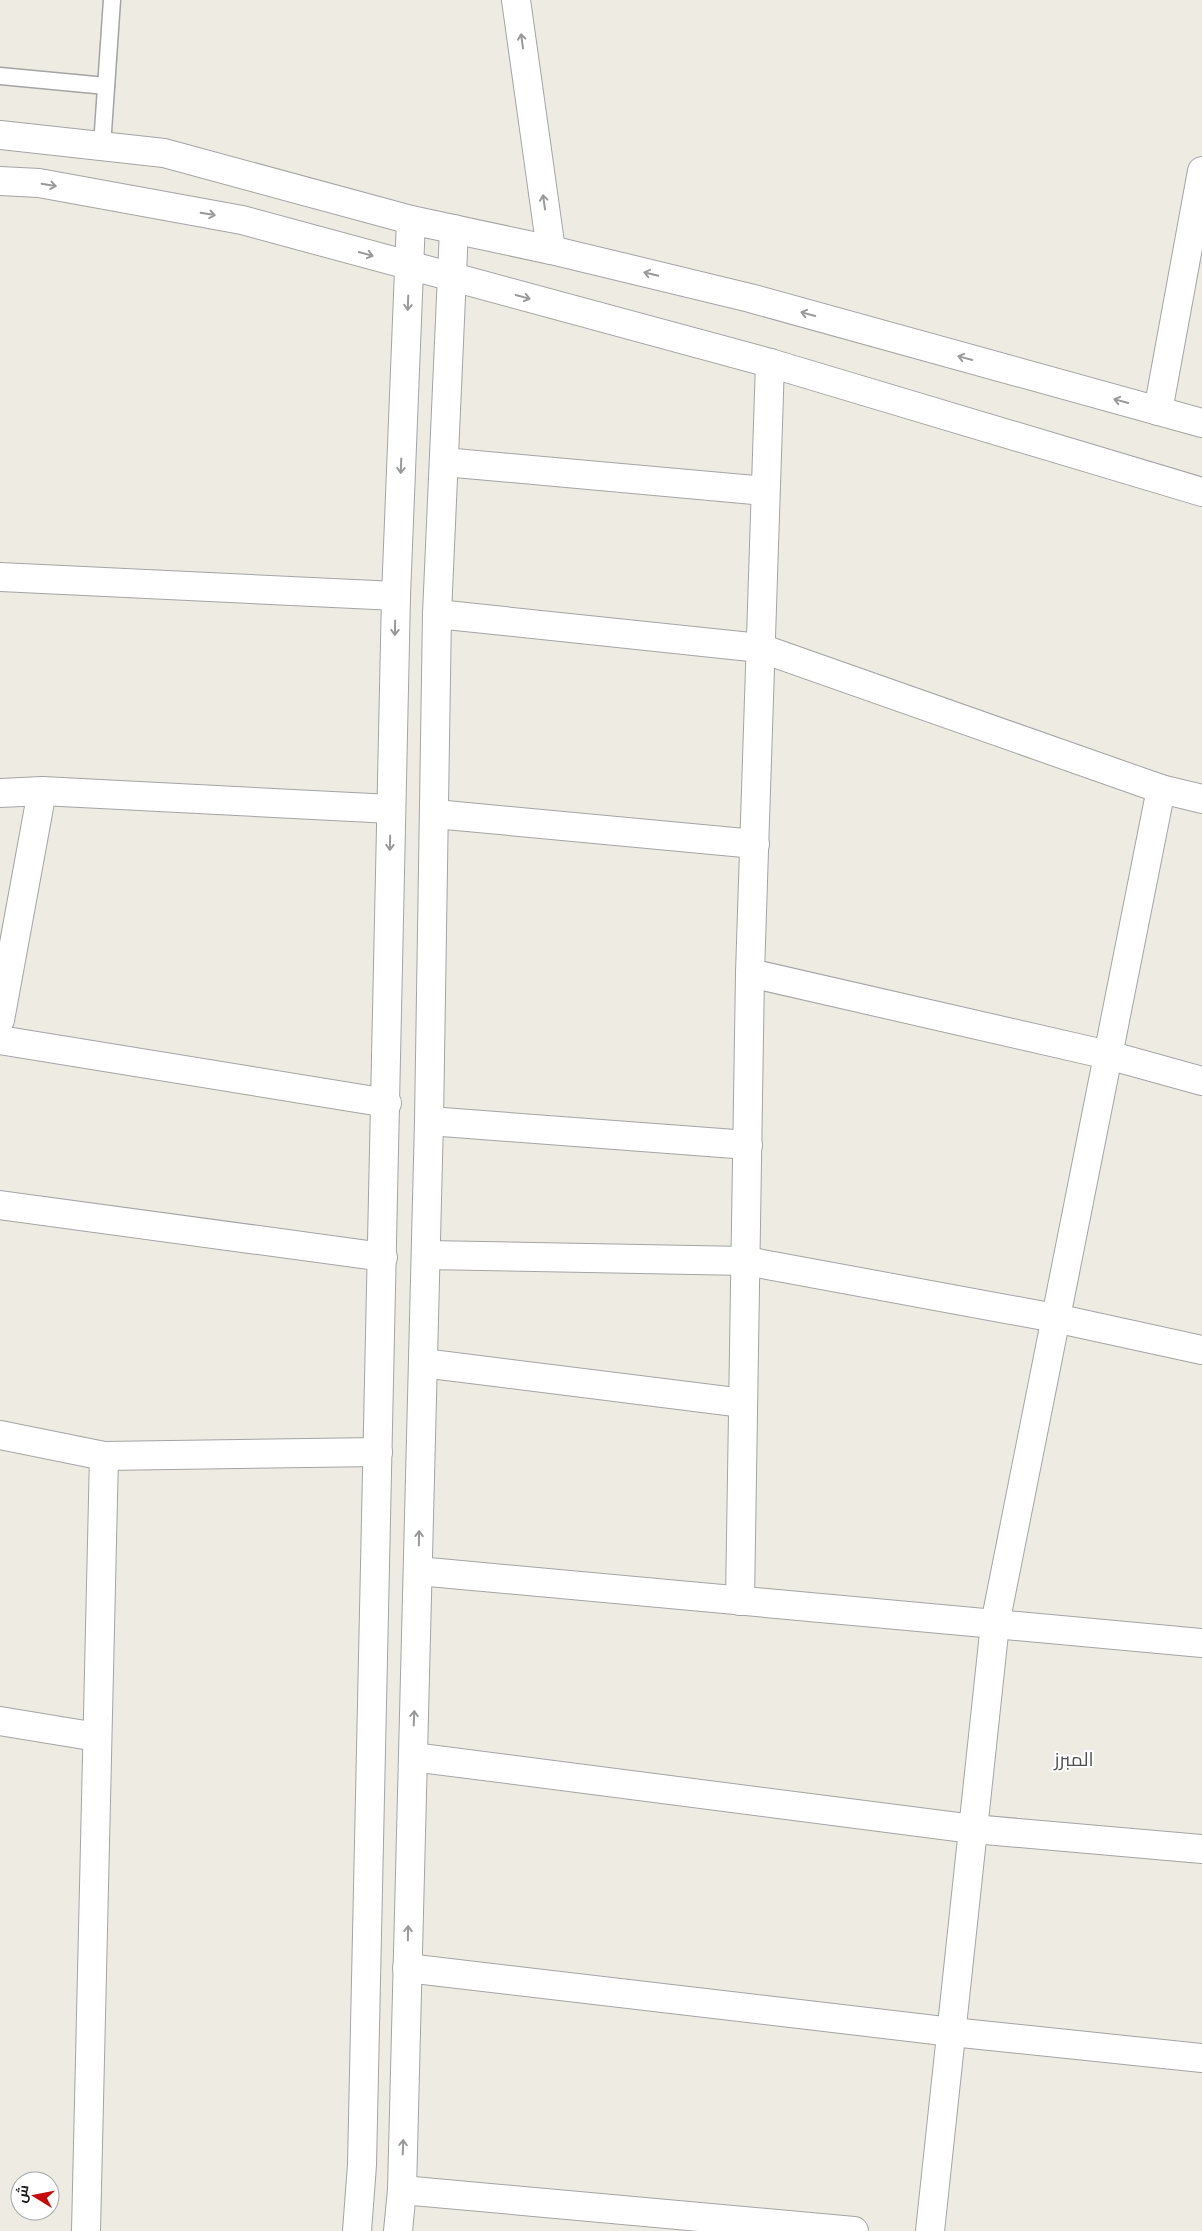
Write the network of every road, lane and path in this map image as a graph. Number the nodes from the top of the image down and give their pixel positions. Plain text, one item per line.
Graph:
1 (112, 0) edge
2 (516, 0) edge
3 (0, 76) edge
4 (106, 86) junction
5 (0, 135) edge
6 (102, 146) junction
7 (1202, 171) edge
8 (0, 181) edge
9 (411, 220) junction
10 (454, 229) junction
11 (551, 250) junction
12 (409, 266) junction
13 (453, 278) junction
14 (770, 363) junction
15 (1158, 411) junction
16 (1202, 423) edge
17 (444, 462) junction
18 (765, 491) junction
19 (1202, 492) edge
20 (0, 577) edge
21 (396, 596) junction
22 (437, 614) junction
23 (760, 648) junction
24 (1160, 789) junction
25 (42, 790) junction
26 (0, 793) edge
27 (1202, 799) edge
28 (391, 809) junction
29 (435, 814) junction
30 (754, 844) junction
31 (750, 974) junction
32 (0, 1020) edge
33 (0, 1040) edge
34 (1108, 1055) junction
35 (1202, 1081) edge
36 (386, 1103) junction
37 (429, 1121) junction
38 (748, 1145) junction
39 (0, 1205) edge
40 (426, 1255) junction
41 (383, 1257) junction
42 (746, 1261) junction
43 (1055, 1318) junction
44 (1202, 1350) edge
45 (423, 1363) junction
46 (743, 1403) junction
47 (0, 1436) edge
48 (378, 1452) junction
49 (104, 1456) junction
50 (418, 1571) junction
51 (740, 1601) junction
52 (995, 1624) junction
53 (1202, 1643) edge
54 (0, 1721) edge
55 (97, 1737) junction
56 (413, 1757) junction
57 (974, 1829) junction
58 (1202, 1849) edge
59 (407, 1968) junction
60 (952, 2032) junction
61 (1202, 2058) edge
62 (402, 2190) junction
63 (86, 2231) edge
64 (357, 2231) edge
65 (398, 2231) edge
66 (854, 2231) edge
67 (930, 2231) edge

1 - 4 lane
11 -> 2 street
3 - 4 lane
4 - 6 lane
5 - 6 street
6 - 9 street
7 - 15 street
8 -> 12 street
9 - 10 street
9 - 12 street
10 - 11 street
10 - 13 street
15 -> 11 street
12 - 13 street
12 -> 21 street
13 -> 14 street
13 - 17 street
14 - 18 street
14 - 19 street
15 - 16 street
17 - 18 street
17 - 22 street
18 - 23 street
20 - 21 street
21 -> 28 street
22 - 23 street
22 - 29 street
23 - 24 street
23 - 30 street
24 - 27 street
24 - 34 street
25 - 26 street
25 - 28 street
25 - 32 street
28 -> 36 street
29 - 30 street
29 - 37 street
30 - 31 street
31 - 34 street
31 - 38 street
33 - 36 street
34 - 35 street
34 - 43 street
36 - 41 street
37 - 38 street
37 - 40 street
38 - 42 street
39 - 41 street
40 - 42 street
40 - 45 street
41 - 48 street
42 - 43 street
42 - 46 street
43 - 44 street
43 - 52 street
45 - 46 street
50 -> 45 street
46 - 51 street
47 - 49 street
48 - 49 street
48 - 64 street
49 - 55 street
50 - 51 street
56 -> 50 street
51 - 52 street
52 - 53 street
52 - 57 street
54 - 55 street
55 - 63 street
56 - 57 street
59 -> 56 street
57 - 58 street
57 - 60 street
59 - 60 street
62 -> 59 street
60 - 61 street
60 - 67 street
62 - 65 street
62 - 66 street

